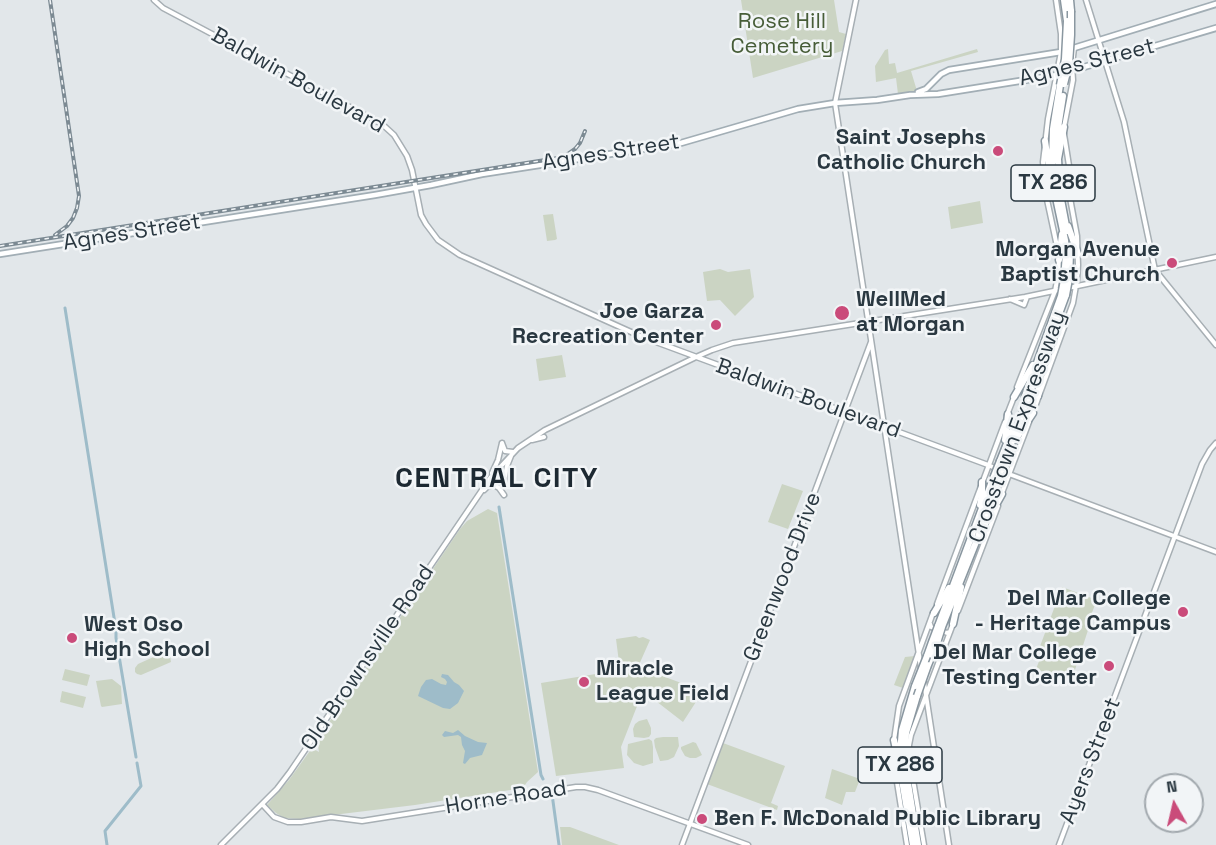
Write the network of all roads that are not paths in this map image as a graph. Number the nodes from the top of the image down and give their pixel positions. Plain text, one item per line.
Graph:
1 (154, 0) edge
2 (856, 0) edge
3 (1056, 0) edge
4 (1068, 0) edge
5 (1086, 0) edge
6 (1216, 2) edge
7 (1068, 12) junction
8 (1216, 28) edge
9 (1098, 40) junction
10 (1075, 41) dead end
11 (1081, 46) junction
12 (1072, 50) junction
13 (1061, 52) junction
14 (1105, 62) junction
15 (1072, 72) junction
16 (1059, 73) junction
17 (1073, 80) junction
18 (1060, 84) junction
19 (910, 95) junction
20 (835, 103) junction
21 (1064, 127) junction
22 (1045, 141) junction
23 (1056, 185) junction
24 (415, 188) junction
25 (1062, 214) junction
26 (0, 254) edge
27 (1078, 254) junction
28 (1216, 257) edge
29 (1059, 260) junction
30 (1155, 270) junction
31 (1076, 287) junction
32 (1055, 291) junction
33 (1028, 297) junction
34 (1010, 299) junction
35 (868, 321) junction
36 (871, 342) junction
37 (1216, 345) edge
38 (1043, 349) junction
39 (696, 357) junction
40 (1038, 396) junction
41 (1014, 397) junction
42 (845, 412) junction
43 (1033, 412) junction
44 (1008, 414) junction
45 (884, 427) junction
46 (544, 437) dead end
47 (528, 441) junction
48 (1216, 443) edge
49 (1008, 451) junction
50 (513, 453) junction
51 (1001, 461) junction
52 (988, 465) junction
53 (1010, 474) junction
54 (491, 477) junction
55 (504, 481) dead end
56 (982, 482) junction
57 (1002, 494) junction
58 (504, 495) dead end
59 (475, 500) junction
60 (976, 534) junction
61 (1176, 536) junction
62 (1216, 552) edge
63 (967, 564) junction
64 (960, 569) junction
65 (934, 613) junction
66 (929, 623) junction
67 (953, 624) junction
68 (940, 627) junction
69 (950, 632) junction
70 (934, 642) junction
71 (919, 652) junction
72 (911, 673) junction
73 (926, 697) junction
74 (921, 708) junction
75 (928, 710) junction
76 (894, 740) junction
77 (909, 756) junction
78 (902, 780) junction
79 (909, 790) junction
80 (262, 804) junction
81 (690, 824) junction
82 (912, 827) junction
83 (221, 845) edge
84 (682, 845) edge
85 (748, 845) edge
86 (910, 845) edge
87 (920, 845) edge
88 (949, 845) edge
89 (1059, 845) edge

1 - 24 main road, Baldwin Boulevard
2 - 20 main road
3 - 13 main road, Crosstown Expressway
4 - 7 highway, Crosstown Expressway / TX 286
5 - 9 main road
6 - 9 main road
7 - 18 highway, Crosstown Expressway / TX 286, bridge
7 - 18 highway, Crosstown Expressway / TX 286, bridge
8 - 14 main road, Agnes Street
9 - 11 main road
9 - 14 main road
10 - 11 main road
11 - 12 main road
12 - 13 main road
12 - 15 main road
13 - 16 main road, Crosstown Expressway
13 - 19 main road
14 - 15 main road, Agnes Street
14 - 30 main road
15 - 16 main road, Agnes Street
15 - 17 main road
16 - 18 main road, Crosstown Expressway
16 - 19 main road, Agnes Street
17 - 18 main road
17 - 21 main road
18 - 22 main road, Crosstown Expressway
18 - 23 highway, Crosstown Expressway / TX 286
19 - 20 main road, Agnes Street
20 - 24 main road, Agnes Street
20 - 35 main road
21 - 23 highway
21 - 27 main road
22 - 23 highway
22 - 29 main road, Crosstown Expressway
23 - 25 highway, Crosstown Expressway / TX 286
24 - 26 main road, Agnes Street
24 - 39 main road, Baldwin Boulevard
25 - 27 highway
25 - 29 highway
25 - 38 highway, Crosstown Expressway / TX 286, bridge
27 - 31 main road
28 - 30 main road
29 - 32 main road, Crosstown Expressway
30 - 31 main road
30 - 37 main road
31 - 32 main road
31 - 40 main road
32 - 33 main road
32 - 41 main road, Crosstown Expressway
33 - 34 main road
33 - 34 main road
34 - 35 main road, Old Brownsville Road
35 - 36 main road
35 - 39 main road, Old Brownsville Road
36 - 42 main road, Greenwood Drive
36 - 45 main road
38 - 40 highway
38 - 41 highway
38 - 49 highway, Crosstown Expressway / TX 286
38 - 51 highway, Crosstown Expressway / TX 286
39 - 42 main road, Baldwin Boulevard
39 - 47 main road, Old Brownsville Road
40 - 43 main road
41 - 44 main road, Crosstown Expressway
42 - 45 main road, Baldwin Boulevard
42 - 81 main road, Greenwood Drive
43 - 49 highway
43 - 53 main road
44 - 51 highway
44 - 52 main road, Crosstown Expressway
45 - 52 main road, Baldwin Boulevard
45 - 71 main road
46 - 47 main road
47 - 50 main road, Old Brownsville Road
48 - 61 main road, Ayers Street
49 - 51 highway, Crosstown Expressway / TX 286
50 - 54 main road, Old Brownsville Road
50 - 54 main road
50 - 55 main road
51 - 60 highway, Crosstown Expressway / TX 286, bridge
52 - 53 main road, Baldwin Boulevard
52 - 56 main road, Crosstown Expressway
53 - 57 main road
53 - 61 main road, Baldwin Boulevard
54 - 59 main road, Old Brownsville Road
56 - 60 highway
56 - 65 main road, Crosstown Expressway
57 - 60 highway
57 - 67 main road
58 - 59 main road
59 - 80 main road, Old Brownsville Road
60 - 63 highway, Crosstown Expressway / TX 286
60 - 64 highway, Crosstown Expressway / TX 286
61 - 62 main road, Baldwin Boulevard
61 - 89 main road, Ayers Street
63 - 67 highway
63 - 68 highway, Crosstown Expressway / TX 286
64 - 65 highway
64 - 68 highway, Crosstown Expressway / TX 286
65 - 66 main road, Crosstown Expressway
66 - 69 main road
66 - 71 main road, Crosstown Expressway
67 - 69 main road
68 - 70 highway, Crosstown Expressway / TX 286, bridge
69 - 73 main road
70 - 78 highway, Crosstown Expressway / TX 286, bridge
70 - 79 highway, Crosstown Expressway / TX 286, bridge
71 - 72 main road, Crosstown Expressway
71 - 73 main road
72 - 74 main road
72 - 76 main road, Crosstown Expressway
73 - 74 main road
73 - 75 main road
74 - 75 main road
74 - 77 main road
75 - 88 main road
76 - 78 highway
76 - 86 main road, Crosstown Expressway
77 - 79 highway
77 - 87 main road
78 - 82 highway, Crosstown Expressway / TX 286
79 - 82 highway, Crosstown Expressway / TX 286
80 - 81 main road, Horne Road
80 - 83 main road, Old Brownsville Road
81 - 84 main road, Greenwood Drive
81 - 85 main road, Horne Road
82 - 86 highway
82 - 87 highway

